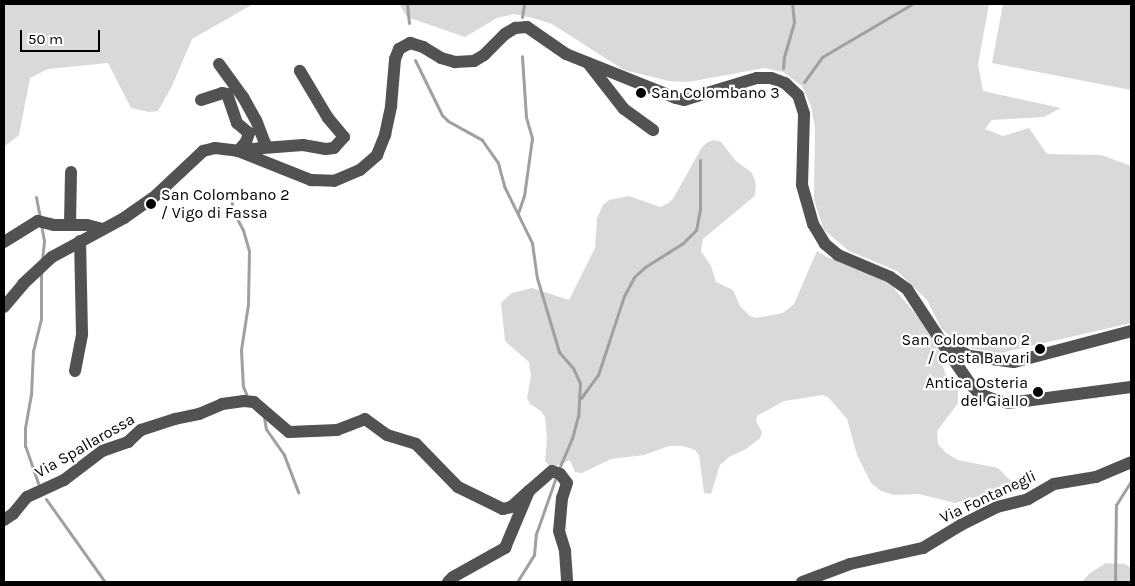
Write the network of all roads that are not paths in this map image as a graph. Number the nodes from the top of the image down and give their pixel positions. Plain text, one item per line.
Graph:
1 (588, 63) junction
2 (219, 64) dead end
3 (300, 71) dead end
4 (201, 100) dead end
5 (653, 130) dead end
6 (260, 149) junction
7 (241, 152) junction
8 (71, 172) dead end
9 (70, 225) junction
10 (102, 229) junction
11 (80, 241) junction
12 (4, 242) edge
13 (4, 307) edge
14 (1131, 331) edge
15 (941, 341) junction
16 (74, 371) dead end
17 (1131, 387) edge
18 (1131, 462) edge
19 (529, 491) junction
20 (4, 520) edge
21 (448, 582) edge
22 (567, 582) edge
23 (802, 582) edge

1 - 5 street
1 - 7 street
1 - 15 street
2 - 6 street
3 - 6 street
4 - 7 street
6 - 7 street
7 - 10 street
8 - 9 street
9 - 10 street
9 - 12 street
10 - 11 street
11 - 13 street
11 - 16 street
14 - 15 street
15 - 17 street
18 - 23 street, Via Fontanegli
19 - 20 street, Via Spallarossa
19 - 21 street
19 - 22 street

